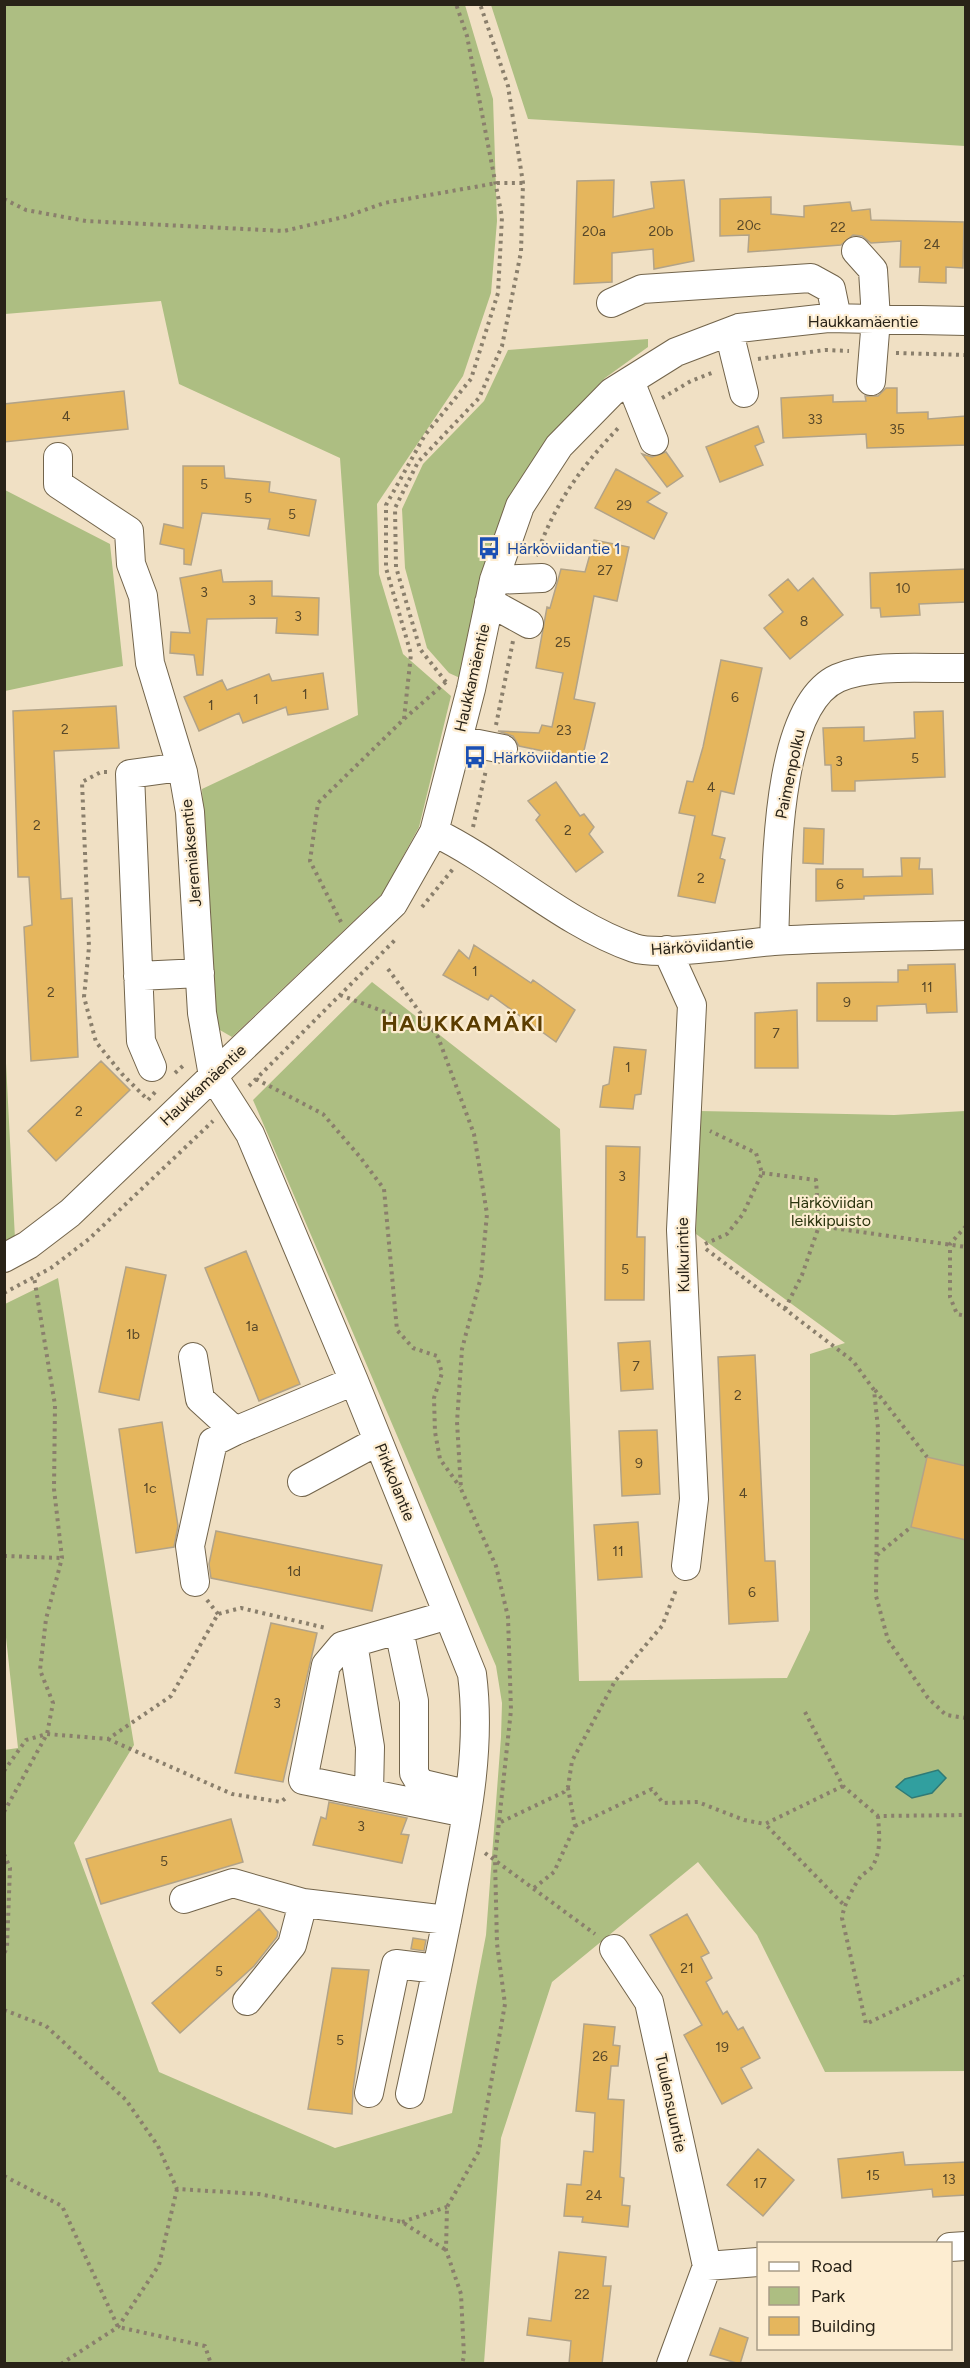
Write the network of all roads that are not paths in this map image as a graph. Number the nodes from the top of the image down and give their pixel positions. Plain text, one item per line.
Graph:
1 (856, 251) dead end
2 (611, 303) dead end
3 (837, 318) junction
4 (876, 319) junction
5 (966, 321) edge
6 (729, 332) junction
7 (630, 381) junction
8 (871, 381) dead end
9 (744, 393) dead end
10 (654, 441) dead end
11 (58, 457) dead end
12 (535, 578) road end
13 (492, 591) junction
14 (524, 621) road end
15 (966, 668) edge
16 (458, 740) junction
17 (497, 748) road end
18 (181, 767) junction
19 (434, 832) junction
20 (966, 934) edge
21 (774, 941) junction
22 (667, 950) junction
23 (200, 973) junction
24 (138, 976) junction
25 (213, 1076) junction
26 (161, 1077) road end
27 (4, 1258) edge
28 (193, 1357) dead end
29 (354, 1381) junction
30 (235, 1431) junction
31 (378, 1441) junction
32 (302, 1482) dead end
33 (686, 1566) road end
34 (195, 1582) dead end
35 (448, 1615) junction
36 (399, 1630) junction
37 (353, 1643) junction
38 (369, 1793) junction
39 (468, 1804) junction
40 (184, 1899) dead end
41 (303, 1903) junction
42 (448, 1915) junction
43 (614, 1949) road end
44 (437, 1969) junction
45 (247, 2001) dead end
46 (369, 2093) dead end
47 (410, 2094) dead end
48 (757, 2262) edge
49 (707, 2266) junction
50 (671, 2364) edge

1 - 4 street
2 - 3 street
3 - 4 street, Haukkamäentie
3 - 6 street, Haukkamäentie
4 - 5 street, Haukkamäentie
4 - 8 street
6 - 7 street, Haukkamäentie
6 - 9 street
7 - 10 street
7 - 13 street, Haukkamäentie
11 - 18 street, Jeremiaksentie
12 - 13 street
13 - 14 street
13 - 16 street, Haukkamäentie
15 - 21 street, Paimenpolku
16 - 17 street
16 - 19 street, Haukkamäentie
18 - 23 street, Jeremiaksentie
18 - 24 street
19 - 22 street, Härköviidantie
19 - 25 street, Haukkamäentie
20 - 21 street, Härköviidantie
21 - 22 street, Härköviidantie
22 - 33 street, Kulkurintie
23 - 24 street
23 - 25 street, Jeremiaksentie
24 - 26 street
25 - 27 street, Haukkamäentie
25 - 29 street, Pirkkolantie
28 - 30 street
29 - 30 street
29 - 31 street, Pirkkolantie
30 - 34 street
31 - 32 street
31 - 35 street, Pirkkolantie
35 - 36 street
35 - 39 street, Pirkkolantie
36 - 37 street
36 - 39 street
37 - 38 street
37 - 38 street
38 - 39 street
39 - 42 street, Pirkkolantie
40 - 41 street
41 - 42 street
41 - 45 street
42 - 44 street, Pirkkolantie
43 - 49 street, Tuulensuuntie
44 - 46 street
44 - 47 street, Pirkkolantie
48 - 49 street
49 - 50 street

